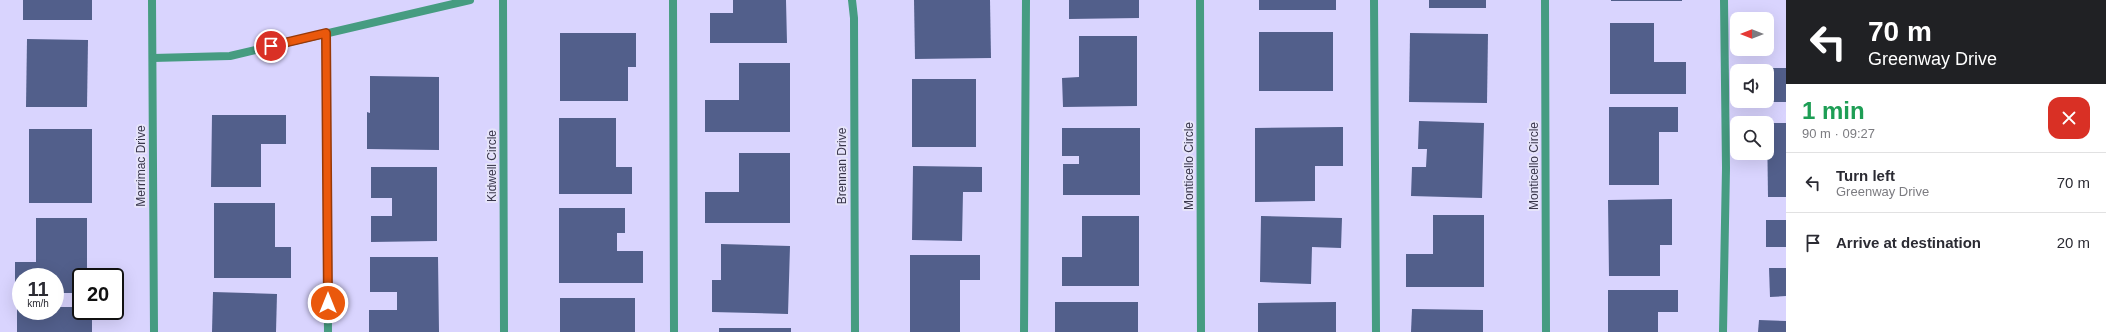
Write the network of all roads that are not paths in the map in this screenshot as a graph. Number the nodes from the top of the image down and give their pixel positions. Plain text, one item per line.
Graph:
1 (152, 0) edge
2 (470, 0) edge
3 (504, 0) edge
4 (673, 0) edge
5 (852, 0) edge
6 (1026, 0) edge
7 (1200, 0) edge
8 (1374, 0) edge
9 (1545, 0) edge
10 (1724, 0) edge
11 (326, 33) junction
12 (153, 58) junction
13 (154, 332) edge
14 (328, 332) edge
15 (504, 332) edge
16 (674, 332) edge
17 (855, 332) edge
18 (1024, 332) edge
19 (1201, 332) edge
20 (1376, 332) edge
21 (1546, 332) edge
22 (1723, 332) edge

1 - 12 street, Merrimac Drive
2 - 11 street
3 - 15 street, Kidwell Circle
4 - 16 street
5 - 17 street, Brennan Drive
6 - 18 street
7 - 19 street, Monticello Circle
8 - 20 street
9 - 21 street, Monticello Circle
10 - 22 street
11 - 12 street
11 - 14 street
12 - 13 street, Merrimac Drive

